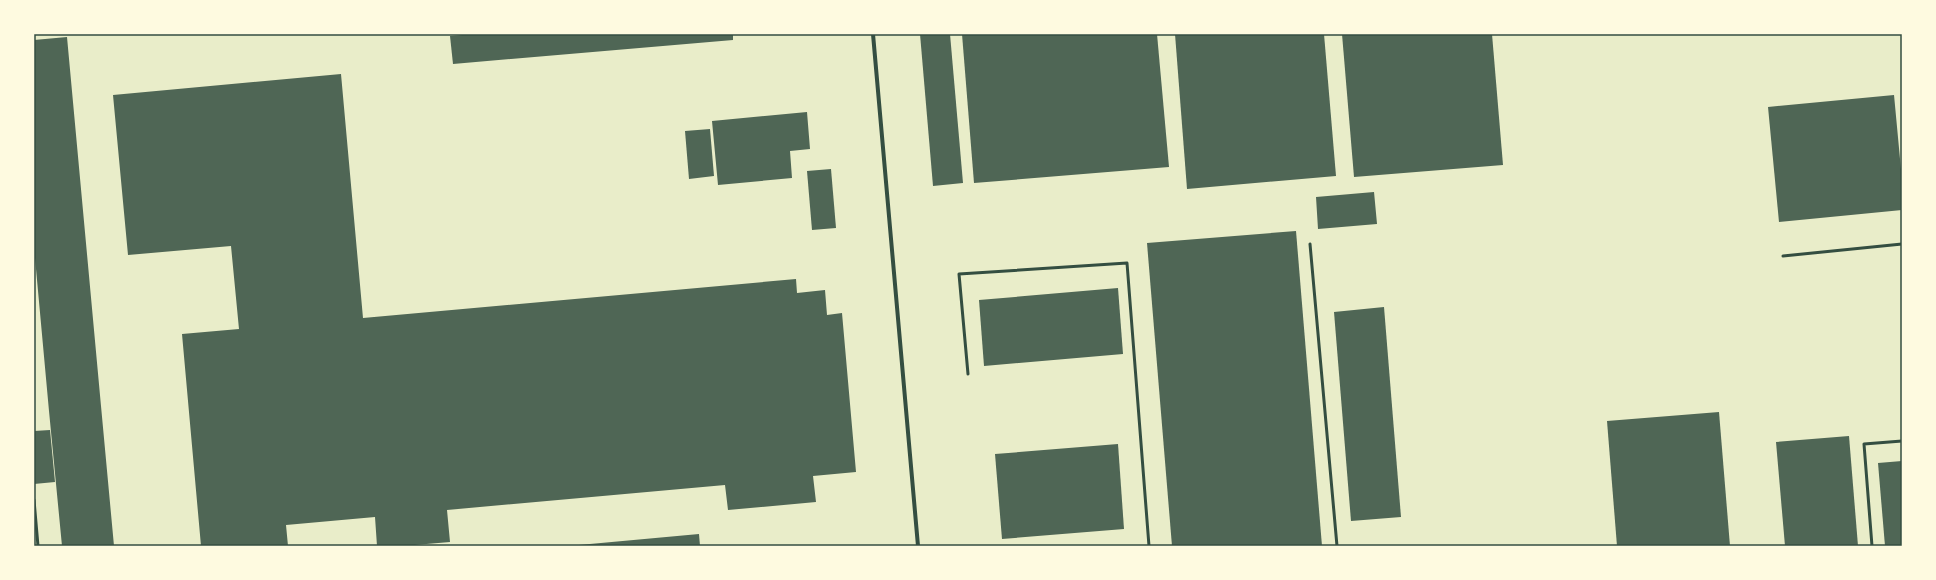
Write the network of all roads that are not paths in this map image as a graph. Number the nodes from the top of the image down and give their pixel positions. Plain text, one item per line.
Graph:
1 (873, 34) edge
2 (1310, 244) dead end
3 (1902, 244) edge
4 (1783, 256) dead end
5 (968, 374) dead end
6 (1902, 441) edge
7 (34, 500) edge
8 (38, 546) edge
9 (918, 546) edge
10 (1149, 546) edge
11 (1337, 546) edge
12 (1872, 546) edge

1 - 9 street
2 - 11 lane
3 - 4 lane
5 - 10 lane
6 - 12 lane
7 - 8 lane

